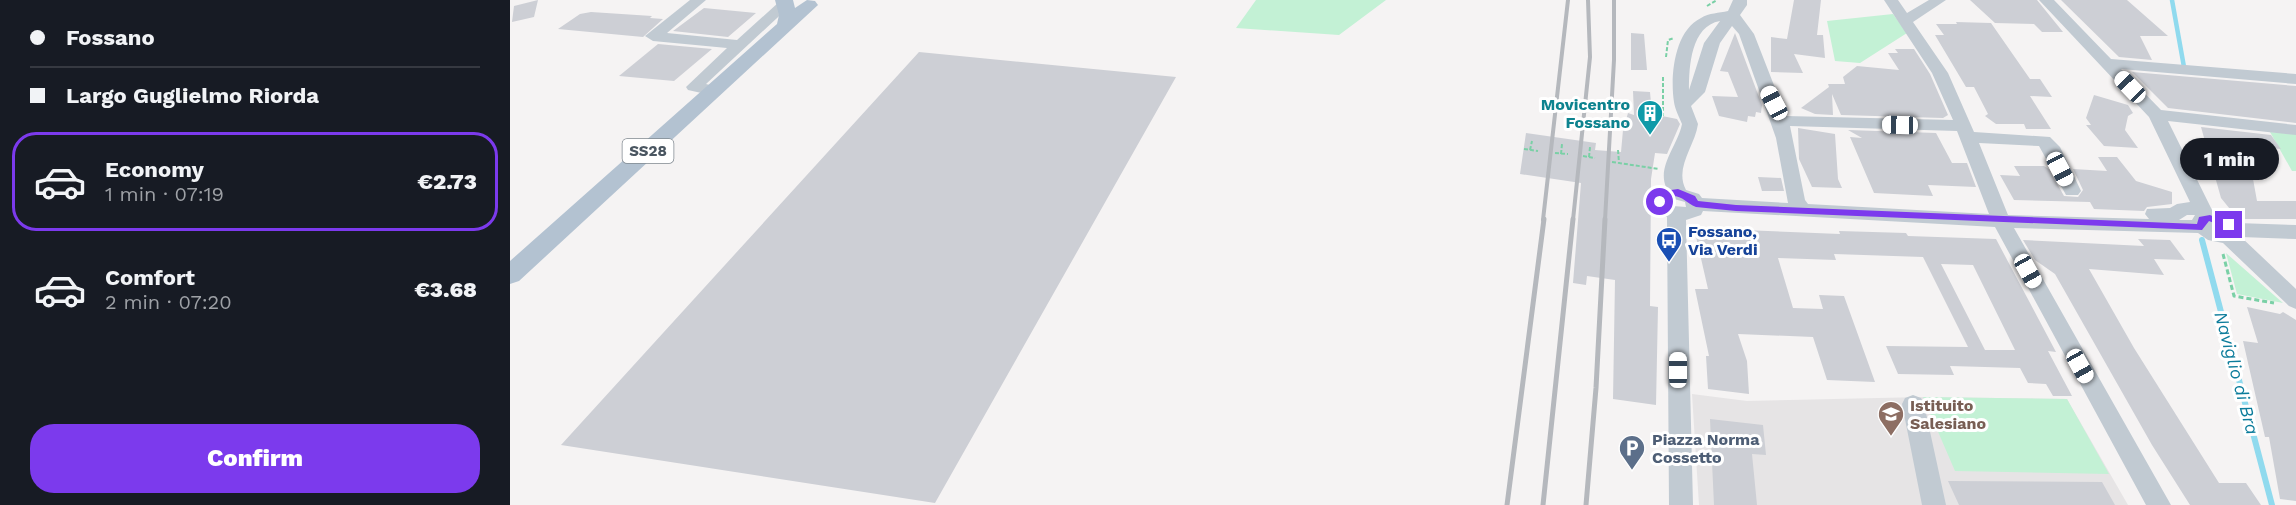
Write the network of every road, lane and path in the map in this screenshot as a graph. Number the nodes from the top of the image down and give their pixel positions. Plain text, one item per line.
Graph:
1 (699, 0) edge
2 (1740, 0) edge
3 (1891, 0) edge
4 (1939, 0) edge
5 (2046, 0) edge
6 (814, 3) edge
7 (782, 7) edge
8 (1732, 15) junction
9 (1905, 21) junction
10 (741, 45) junction
11 (2106, 63) junction
12 (1663, 77) dead end
13 (2296, 79) edge
14 (715, 91) junction
15 (1682, 105) junction
16 (1663, 116) dead end
17 (2156, 116) junction
18 (1780, 121) junction
19 (2296, 130) edge
20 (1966, 131) junction
21 (1532, 141) dead end
22 (1562, 144) dead end
23 (1590, 147) dead end
24 (1524, 149) dead end
25 (1530, 150) junction
26 (1618, 150) dead end
27 (1538, 151) dead end
28 (1555, 153) dead end
29 (1561, 154) junction
30 (1568, 154) dead end
31 (1583, 156) dead end
32 (1589, 157) junction
33 (1595, 158) dead end
34 (1612, 162) dead end
35 (1619, 163) junction
36 (1672, 171) junction
37 (2072, 190) dead end
38 (1678, 192) junction
39 (1763, 201) dead end
40 (1696, 204) junction
41 (1799, 205) junction
42 (1998, 214) junction
43 (1676, 215) junction
44 (2214, 226) junction
45 (2296, 232) edge
46 (510, 276) edge
47 (2288, 301) edge
48 (1913, 404) dead end
49 (1681, 505) edge
50 (1934, 505) edge
51 (2159, 505) edge

1 - 10 street
2 - 8 street
3 - 9 street
4 - 9 street
5 - 11 street
6 - 7 main road, SS28
7 - 10 street
7 - 14 main road, SS28
8 - 15 street
8 - 15 street
8 - 18 street
9 - 20 street
10 - 14 street
11 - 13 street
11 - 17 street
12 - 16 path
14 - 46 main road, SS28
15 - 36 street
17 - 19 street
17 - 44 street
18 - 20 street
18 - 41 street
20 - 37 street
20 - 42 street
21 - 25 path
22 - 29 path
23 - 32 path
24 - 25 path
25 - 27 path
26 - 35 path
28 - 29 path
29 - 30 path
31 - 32 path
32 - 33 path
34 - 35 path
35 - 36 path
36 - 38 street
38 - 40 street
38 - 43 street
39 - 41 street
40 - 41 street
40 - 43 street
41 - 42 street
42 - 44 street
42 - 51 street
43 - 49 street
44 - 45 street
44 - 47 street
44 - 47 path
48 - 50 street

